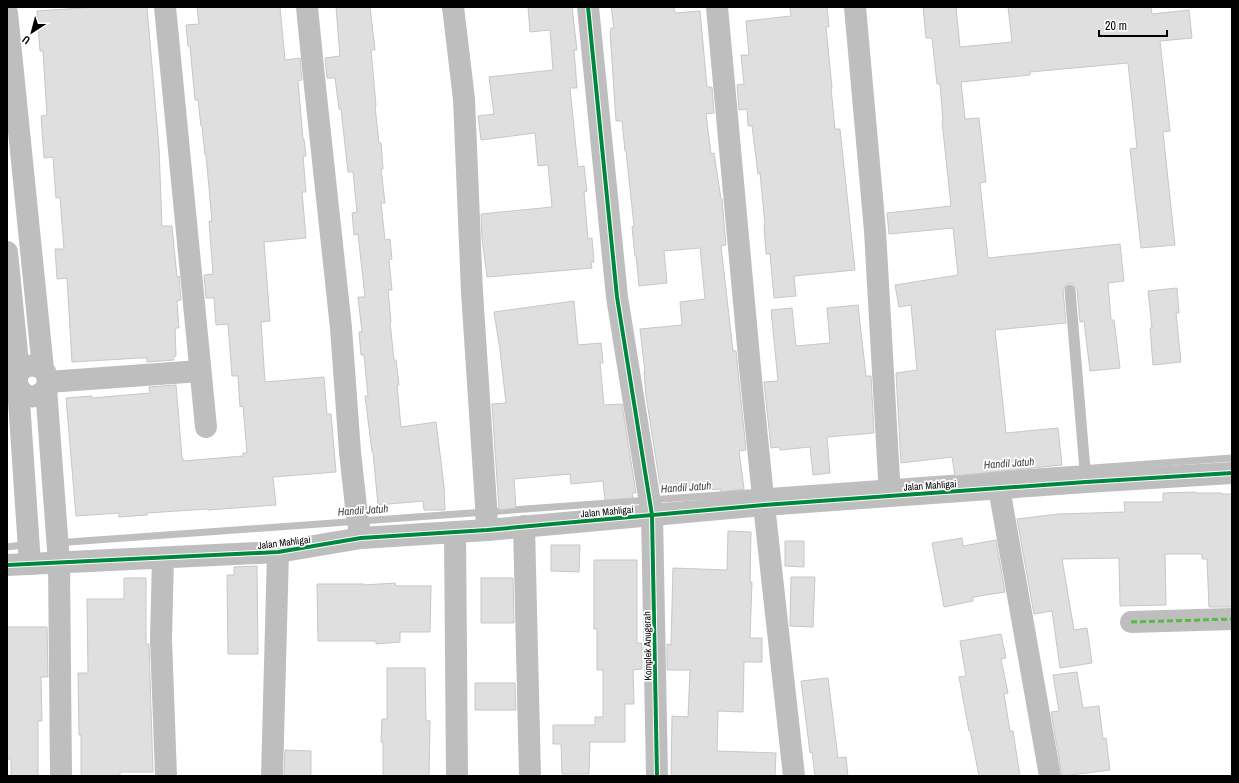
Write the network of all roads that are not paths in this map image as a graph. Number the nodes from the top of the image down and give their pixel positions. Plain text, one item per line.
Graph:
1 (165, 7) edge
2 (307, 7) edge
3 (453, 7) edge
4 (588, 7) edge
5 (717, 7) edge
6 (855, 7) edge
7 (7, 13) edge
8 (7, 252) edge
9 (1070, 290) dead end
10 (200, 371) junction
11 (15, 380) edge
12 (46, 380) junction
13 (206, 427) dead end
14 (1086, 473) junction
15 (1232, 473) edge
16 (889, 487) junction
17 (999, 488) junction
18 (763, 496) junction
19 (650, 505) junction
20 (487, 518) junction
21 (524, 526) junction
22 (360, 528) junction
23 (455, 532) junction
24 (278, 552) junction
25 (163, 558) junction
26 (59, 563) junction
27 (30, 564) junction
28 (7, 565) edge
29 (1232, 619) edge
30 (1131, 622) dead end
31 (61, 776) edge
32 (166, 776) edge
33 (272, 776) edge
34 (457, 776) edge
35 (530, 776) edge
36 (657, 776) edge
37 (794, 776) edge
38 (1050, 776) edge

1 - 10 street
2 - 22 street
3 - 20 street
4 - 19 street, Komplek Anugerah
5 - 18 street
6 - 16 street
7 - 12 street
8 - 11 street
9 - 14 lane
10 - 12 street
10 - 13 street
11 - 12 street
11 - 12 street
11 - 27 street
12 - 26 street
14 - 15 street, Jalan Mahligai
14 - 17 street, Jalan Mahligai
16 - 17 street, Jalan Mahligai
16 - 18 street, Jalan Mahligai
17 - 38 street
18 - 19 street, Jalan Mahligai
18 - 37 street
19 - 21 street, Jalan Mahligai
19 - 36 street, Komplek Anugerah
20 - 21 street, Jalan Mahligai
20 - 23 street, Jalan Mahligai
21 - 35 street
22 - 23 street, Jalan Mahligai
22 - 24 street, Jalan Mahligai
23 - 34 street
24 - 25 street, Jalan Mahligai
24 - 33 street
25 - 26 street, Jalan Mahligai
25 - 32 street
26 - 27 street, Jalan Mahligai
26 - 31 street
27 - 28 street, Jalan Mahligai
29 - 30 street

